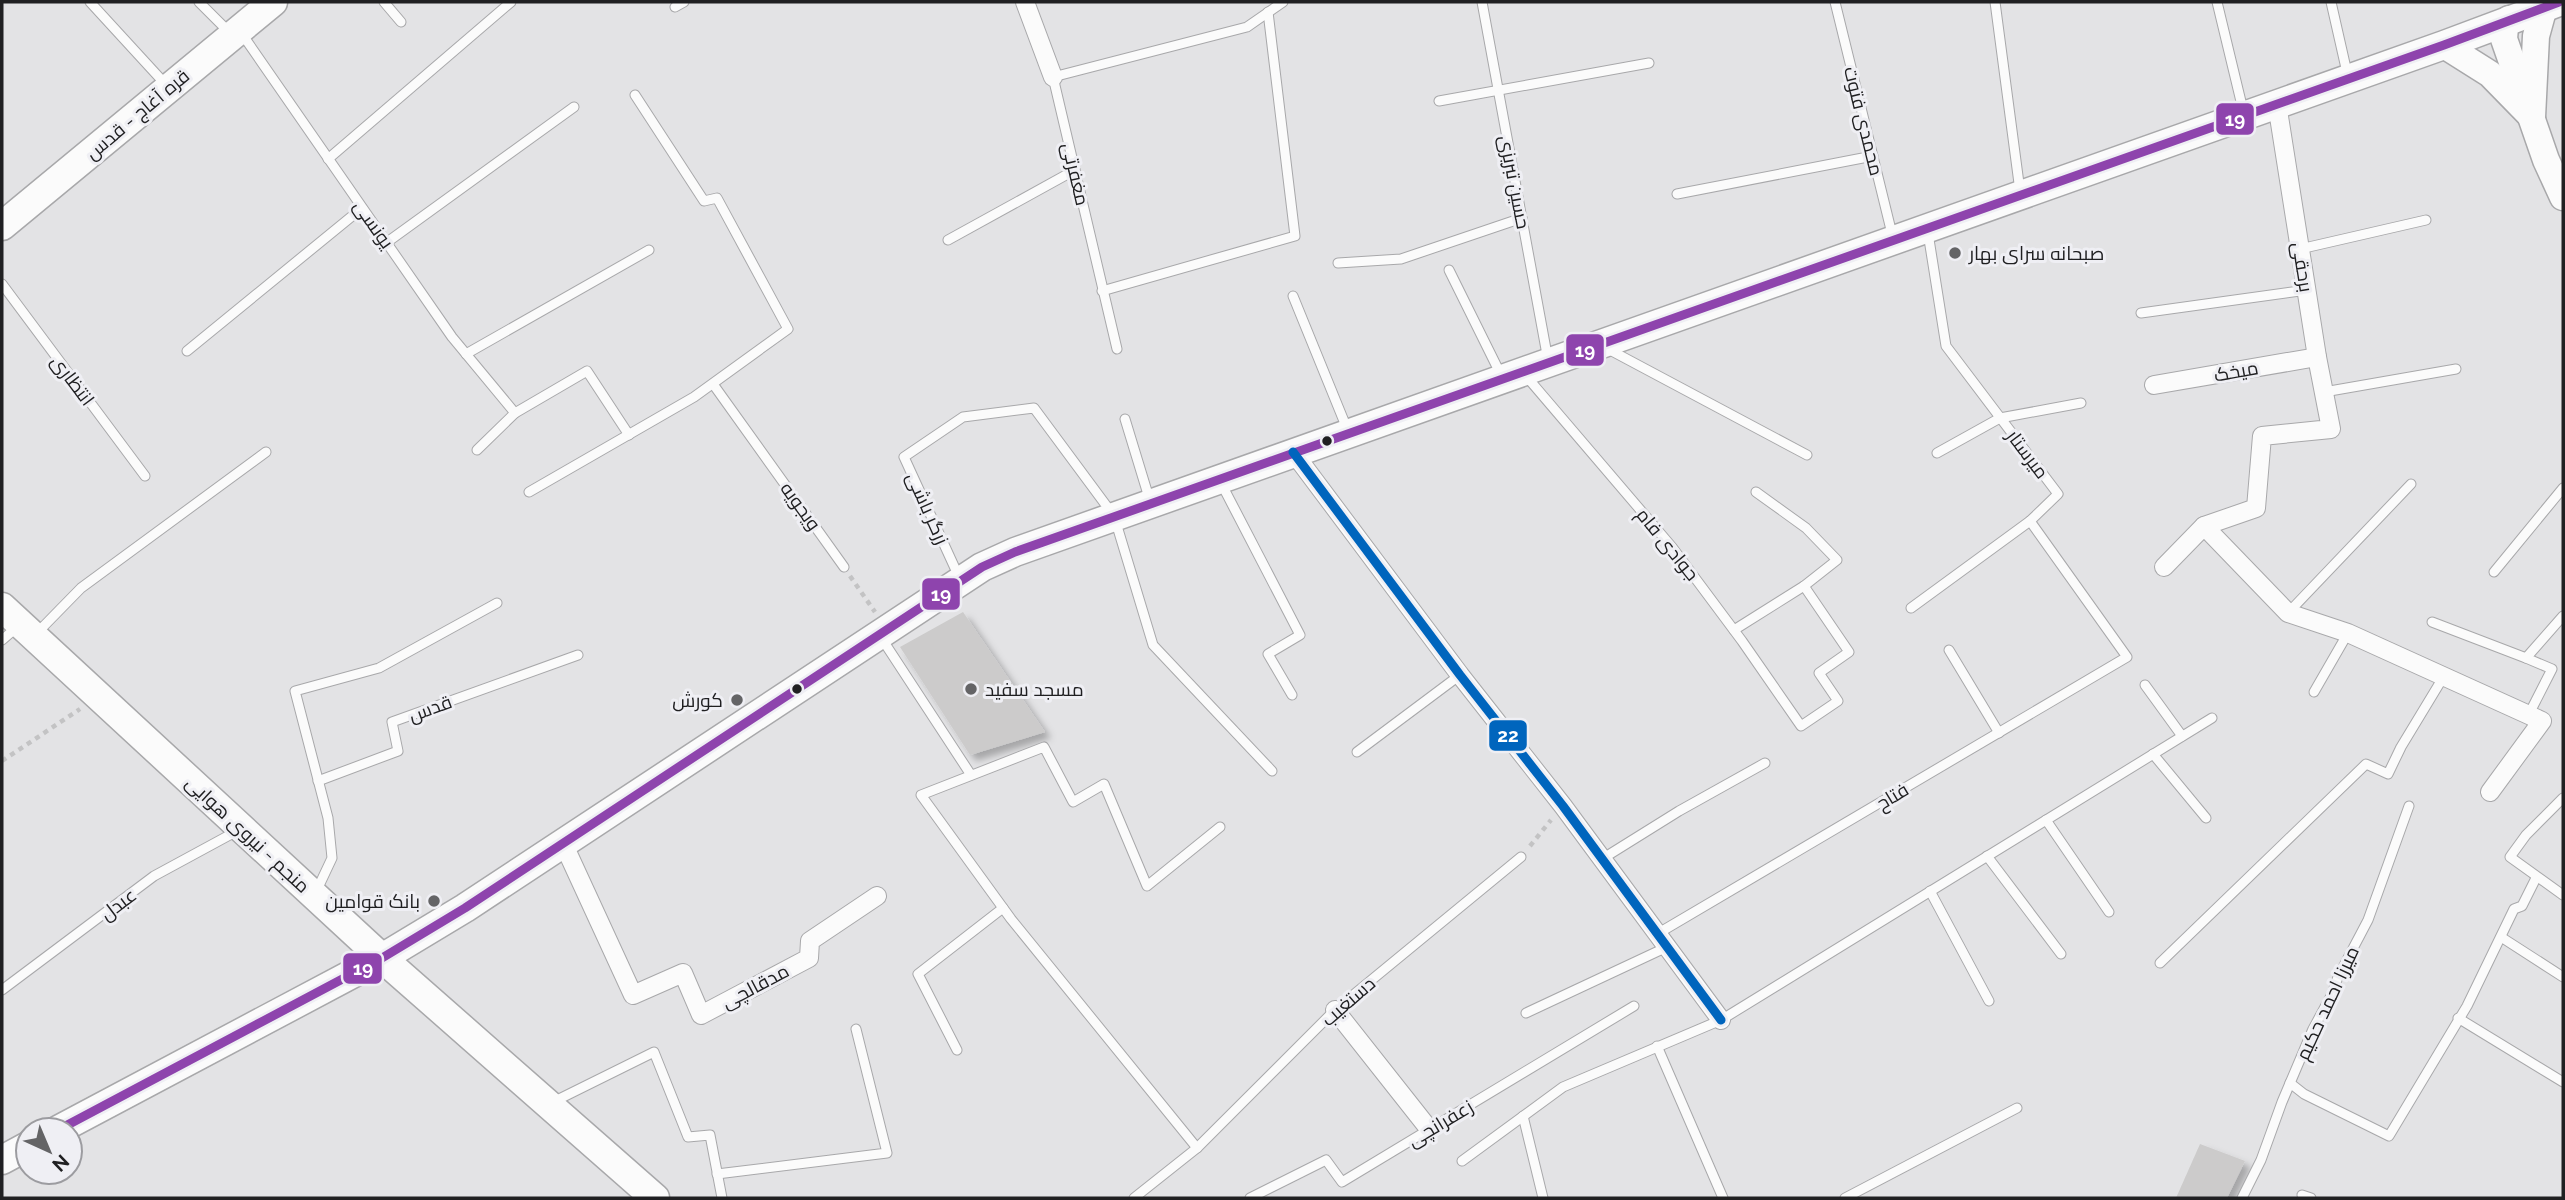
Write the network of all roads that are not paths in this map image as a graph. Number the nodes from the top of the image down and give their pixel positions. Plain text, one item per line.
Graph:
1 (90, 2) edge
2 (199, 2) edge
3 (273, 2) edge
4 (384, 2) edge
5 (511, 2) edge
6 (1025, 2) edge
7 (1283, 2) edge
8 (1482, 2) edge
9 (1835, 2) edge
10 (1995, 2) edge
11 (2217, 2) edge
12 (2331, 2) edge
13 (2551, 4) edge
14 (2507, 10) edge
15 (1268, 12) junction
16 (401, 22) dead end
17 (236, 33) junction
18 (2444, 45) junction
19 (1649, 63) dead end
20 (1053, 77) junction
21 (2349, 79) junction
22 (169, 88) junction
23 (1499, 92) junction
24 (635, 95) dead end
25 (1439, 101) dead end
26 (2277, 104) junction
27 (574, 107) dead end
28 (2244, 116) junction
29 (2532, 117) junction
30 (1873, 156) junction
31 (328, 159) junction
32 (1075, 170) junction
33 (1676, 194) dead end
34 (2021, 195) junction
35 (2563, 197) edge
36 (362, 208) junction
37 (1522, 218) junction
38 (2426, 220) dead end
39 (2, 226) edge
40 (1927, 228) junction
41 (948, 240) dead end
42 (1894, 240) junction
43 (386, 243) junction
44 (2300, 249) junction
45 (649, 250) dead end
46 (1338, 263) dead end
47 (1449, 270) dead end
48 (2, 284) edge
49 (2306, 290) junction
50 (1102, 291) junction
51 (1293, 296) dead end
52 (2141, 313) dead end
53 (1600, 344) junction
54 (1117, 349) dead end
55 (187, 351) dead end
56 (466, 354) junction
57 (2317, 357) junction
58 (2456, 369) dead end
59 (1525, 371) junction
60 (713, 384) junction
61 (2154, 385) dead end
62 (2324, 392) junction
63 (2081, 403) dead end
64 (515, 413) junction
65 (2000, 418) junction
66 (1125, 419) dead end
67 (1348, 433) junction
68 (629, 435) junction
69 (477, 450) dead end
70 (266, 452) dead end
71 (1293, 452) junction
72 (1937, 453) dead end
73 (1807, 455) dead end
74 (145, 476) dead end
75 (1218, 479) junction
76 (2411, 484) dead end
77 (2563, 488) edge
78 (529, 492) dead end
79 (1756, 492) dead end
80 (1150, 503) junction
81 (1114, 516) junction
82 (2030, 521) junction
83 (2204, 526) junction
84 (844, 567) road end
85 (2164, 567) dead end
86 (2494, 572) dead end
87 (961, 581) junction
88 (1804, 586) junction
89 (497, 603) dead end
90 (1911, 608) dead end
91 (2288, 613) junction
92 (2563, 616) edge
93 (2432, 622) dead end
94 (15, 627) edge
95 (1734, 631) junction
96 (884, 633) junction
97 (2348, 633) junction
98 (1949, 650) dead end
99 (578, 655) dead end
100 (2526, 658) junction
101 (1460, 675) junction
102 (2444, 676) junction
103 (2145, 685) dead end
104 (2314, 692) dead end
105 (1292, 695) dead end
106 (2528, 716) junction
107 (2212, 718) dead end
108 (1999, 733) junction
109 (2182, 736) junction
110 (1357, 752) dead end
111 (2152, 754) junction
112 (1765, 763) dead end
113 (1272, 771) dead end
114 (971, 775) junction
115 (318, 781) junction
116 (2490, 792) dead end
117 (2563, 798) edge
118 (2409, 806) dead end
119 (2206, 818) dead end
120 (2046, 820) junction
121 (1220, 827) dead end
122 (242, 828) junction
123 (564, 845) junction
124 (1987, 856) junction
125 (1521, 857) road end
126 (1602, 859) junction
127 (2536, 878) junction
128 (1930, 891) junction
129 (314, 895) junction
130 (2563, 895) edge
131 (877, 896) dead end
132 (1003, 908) junction
133 (2109, 912) dead end
134 (2501, 937) junction
135 (1662, 940) junction
136 (2061, 954) dead end
137 (382, 958) junction
138 (2160, 963) dead end
139 (2563, 977) edge
140 (2, 990) edge
141 (1989, 1001) dead end
142 (1634, 1006) dead end
143 (1335, 1010) junction
144 (1526, 1013) dead end
145 (2458, 1018) junction
146 (1721, 1020) junction
147 (856, 1029) dead end
148 (1657, 1046) junction
149 (957, 1050) dead end
150 (2563, 1082) edge
151 (2290, 1083) junction
152 (548, 1105) junction
153 (2017, 1108) dead end
154 (84, 1116) edge
155 (1523, 1116) junction
156 (1429, 1129) junction
157 (1198, 1148) junction
158 (1462, 1161) dead end
159 (718, 1174) junction
160 (655, 1198) edge
161 (722, 1198) edge
162 (1134, 1198) edge
163 (1250, 1198) edge
164 (1543, 1198) edge
165 (1723, 1198) edge
166 (1845, 1198) edge
167 (2242, 1198) edge

1 - 22 lane
2 - 17 lane, یونسی
3 - 17 main road, قره آغاج - قدس
4 - 16 lane
5 - 31 lane
6 - 20 street, مغفرتی
7 - 15 lane
8 - 23 lane, حسین تبریزی
9 - 30 lane, محمدی فتوت
10 - 34 lane
11 - 28 lane
12 - 21 lane
13 - 14 main road
13 - 29 main road
14 - 18 main road
14 - 29 main road
15 - 20 lane
15 - 50 lane
17 - 22 main road, قره آغاج - قدس
17 - 31 lane, یونسی
18 - 21 main road
18 - 29 main road
19 - 23 lane
20 - 32 lane, مغفرتی
21 - 26 main road
22 - 39 main road, قره آغاج - قدس
23 - 25 lane
23 - 37 lane, حسین تبریزی
24 - 60 lane
26 - 28 main road
26 - 44 street, برحقی
27 - 43 lane
28 - 34 main road
29 - 35 main road
30 - 33 lane
30 - 42 lane, محمدی فتوت
31 - 36 lane, یونسی
32 - 41 lane
32 - 50 lane, مغفرتی
34 - 40 main road
36 - 43 lane, یونسی
36 - 55 lane
37 - 46 lane
37 - 59 lane, حسین تبریزی
38 - 44 lane
40 - 42 main road
40 - 65 lane, میرستار
42 - 53 main road
43 - 56 lane, یونسی
44 - 49 street, برحقی
45 - 56 lane
47 - 59 lane, جوادی فام
48 - 74 lane, انتظاری
49 - 52 lane
49 - 57 street, برحقی
50 - 54 lane, مغفرتی
51 - 67 lane
53 - 59 main road
53 - 73 lane
56 - 64 lane, یونسی
57 - 61 street, میخک
57 - 62 street, برحقی
58 - 62 lane
59 - 67 main road
59 - 95 lane, جوادی فام
60 - 68 lane
60 - 84 lane, ویجویه
62 - 83 street, برحقی
63 - 65 lane
64 - 68 lane
64 - 69 lane
65 - 72 lane
65 - 82 lane, میرستار
66 - 80 lane
67 - 71 main road
68 - 78 lane
70 - 94 lane
71 - 75 main road
71 - 101 street
75 - 80 main road
75 - 105 lane
76 - 91 lane
77 - 86 lane
79 - 88 lane
80 - 81 main road
81 - 87 main road
81 - 87 lane, زرگر باشی
81 - 113 lane
82 - 90 lane
82 - 108 lane, فتاح
83 - 85 street
83 - 91 street
87 - 96 main road
88 - 95 lane
88 - 95 lane, جوادی فام
89 - 115 lane
91 - 97 street
92 - 100 lane
93 - 100 lane
94 - 122 main road, منجم - نیروی هوایی
96 - 114 lane
96 - 123 main road
97 - 102 street
97 - 104 lane
98 - 108 lane
99 - 115 lane, قدس
100 - 106 lane
101 - 110 lane
101 - 126 street
102 - 106 street
102 - 138 lane
103 - 109 lane
106 - 116 street
107 - 109 lane
108 - 135 lane, فتاح
109 - 111 lane
111 - 119 lane
111 - 120 lane
112 - 126 lane
114 - 121 lane
114 - 132 lane
115 - 129 lane
117 - 127 lane
118 - 151 lane, میرزا احمد حکیم
120 - 124 lane
120 - 133 lane
122 - 129 main road, منجم - نیروی هوایی
122 - 140 lane, عبدل
123 - 131 street, مدقالچی
123 - 137 main road
124 - 128 lane
124 - 136 lane
125 - 143 lane, دستغیب
126 - 135 street
127 - 130 lane
127 - 134 lane
128 - 141 lane
128 - 146 lane
129 - 137 main road, منجم - نیروی هوایی
132 - 149 lane
132 - 157 lane
134 - 139 lane
134 - 145 lane
135 - 144 lane, فتاح
135 - 146 street
137 - 152 main road, منجم - نیروی هوایی
137 - 154 main road
142 - 156 lane, زعفرانچی
143 - 156 street
143 - 157 lane, دستغیب
145 - 150 lane
145 - 151 lane
146 - 148 lane
147 - 159 lane
148 - 155 lane
148 - 165 lane
151 - 167 lane, میرزا احمد حکیم
152 - 159 lane
152 - 160 main road, منجم - نیروی هوایی
153 - 166 lane
155 - 158 lane
155 - 164 lane
156 - 163 lane, زعفرانچی
157 - 162 lane, دستغیب
159 - 161 lane

